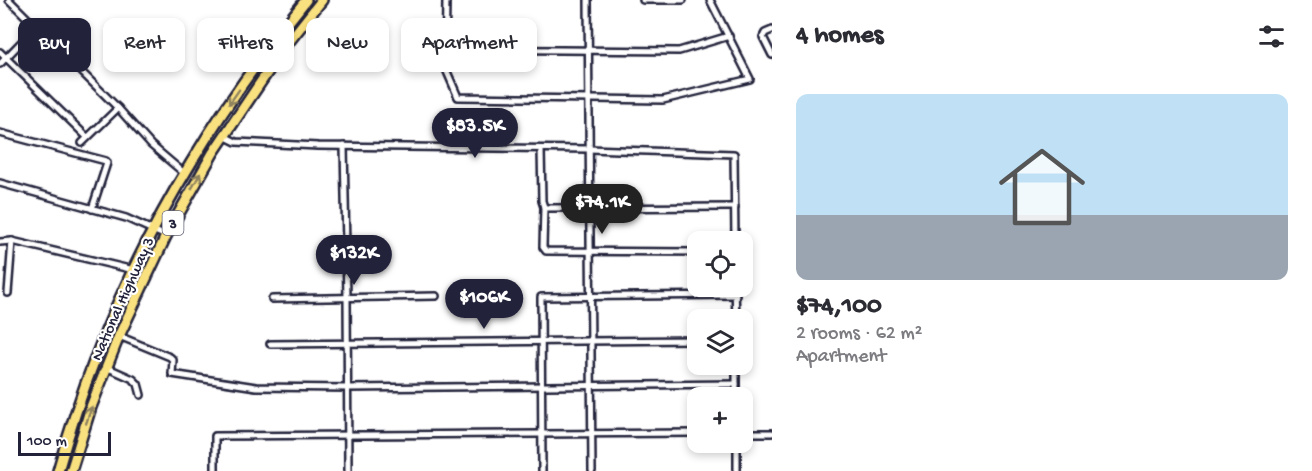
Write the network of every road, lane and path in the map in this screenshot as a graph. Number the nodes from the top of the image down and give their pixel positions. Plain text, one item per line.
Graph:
1 (9, 0) edge
2 (306, 0) edge
3 (322, 0) edge
4 (446, 0) edge
5 (588, 0) edge
6 (643, 0) edge
7 (682, 0) edge
8 (710, 0) edge
9 (27, 18) edge
10 (446, 18) edge
11 (772, 30) edge
12 (729, 36) junction
13 (18, 46) edge
14 (537, 50) edge
15 (0, 51) edge
16 (588, 51) junction
17 (772, 55) edge
18 (6, 58) junction
19 (0, 64) edge
20 (82, 72) edge
21 (447, 72) edge
22 (589, 99) junction
23 (118, 108) junction
24 (0, 133) edge
25 (224, 136) junction
26 (87, 137) junction
27 (82, 143) dead end
28 (344, 146) junction
29 (541, 149) junction
30 (589, 149) junction
31 (184, 173) junction
32 (0, 183) edge
33 (544, 207) junction
34 (735, 207) junction
35 (590, 208) junction
36 (92, 210) junction
37 (154, 230) junction
38 (735, 231) edge
39 (166, 236) junction
40 (12, 241) junction
41 (0, 242) edge
42 (590, 251) junction
43 (687, 252) edge
44 (134, 270) junction
45 (8, 293) dead end
46 (687, 295) edge
47 (436, 296) dead end
48 (591, 296) junction
49 (347, 297) junction
50 (272, 299) dead end
51 (119, 336) junction
52 (591, 340) junction
53 (687, 340) edge
54 (541, 341) junction
55 (347, 343) junction
56 (270, 344) dead end
57 (106, 367) junction
58 (736, 375) edge
59 (736, 384) joint
60 (591, 385) junction
61 (542, 386) junction
62 (348, 388) junction
63 (141, 395) dead end
64 (542, 433) junction
65 (592, 433) junction
66 (687, 433) edge
67 (753, 433) edge
68 (772, 433) edge
69 (347, 435) junction
70 (737, 453) edge
71 (58, 471) edge
72 (71, 471) edge
73 (214, 471) edge
74 (348, 471) edge
75 (542, 471) edge
76 (592, 471) edge
77 (737, 471) edge

1 - 9 street
2 -> 31 highway, National Highway 3 / 3
3 - 25 highway, National Highway 3 / 3
4 - 10 street
5 - 16 street
6 - 7 street
8 - 12 street
11 - 17 street
12 - 16 street
12 - 22 street
13 - 18 street
14 - 16 street
15 - 18 street
16 - 22 street
18 - 19 street
18 - 26 street
20 - 23 street
21 - 22 street
22 - 30 street
23 - 26 street
23 - 31 street
24 - 36 street
25 - 28 street
39 -> 25 highway, National Highway 3 / 3
26 - 27 street
28 - 29 street
28 - 49 street
29 - 30 street
29 - 33 street
30 - 34 street
30 - 35 street
31 - 37 highway, National Highway 3 / 3
32 - 36 street
33 - 35 street
33 - 42 street
34 - 35 street
34 - 38 street
35 - 42 street
36 - 37 street
37 - 39 street
37 - 44 highway, National Highway 3 / 3
39 - 51 highway, National Highway 3 / 3
40 - 41 street
40 - 44 street
40 - 45 street
42 - 43 street
42 - 48 street
44 - 71 highway, National Highway 3 / 3
46 - 48 street
47 - 49 street
48 - 52 street
48 - 54 street
49 - 50 street
49 - 55 street
51 - 57 highway, National Highway 3 / 3
51 - 62 street
52 - 53 street
52 - 54 street
52 - 60 street
54 - 55 street
54 - 61 street
55 - 56 street
55 - 62 street
57 - 63 street
72 -> 57 highway, National Highway 3 / 3
58 - 59 street
59 - 60 street
60 - 61 street
60 - 65 street
61 - 62 street
61 - 64 street
62 - 69 street
64 - 65 street
64 - 69 street
64 - 75 street
65 - 66 street
65 - 76 street
67 - 68 street
69 - 73 street
69 - 74 street
70 - 77 street

